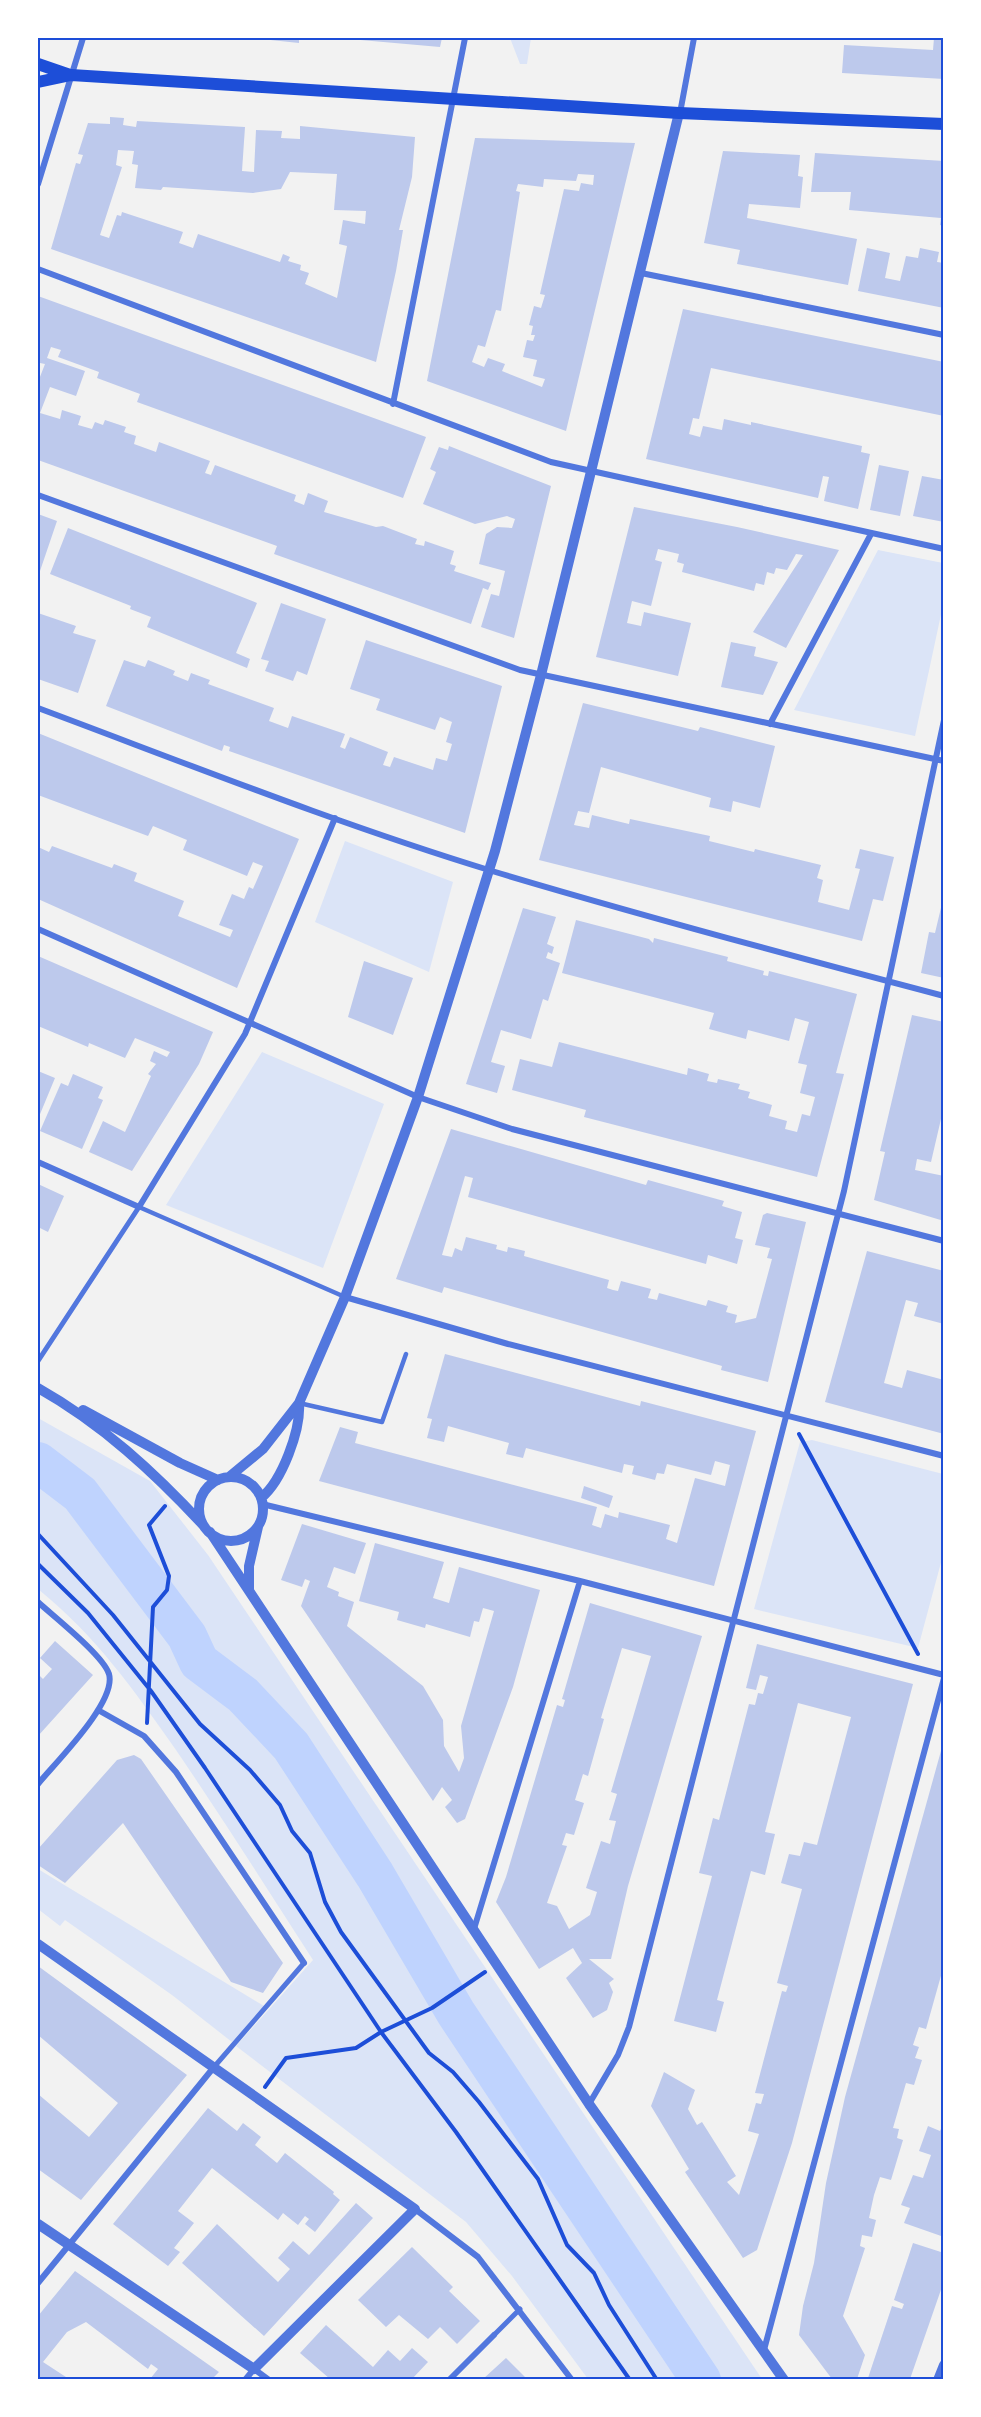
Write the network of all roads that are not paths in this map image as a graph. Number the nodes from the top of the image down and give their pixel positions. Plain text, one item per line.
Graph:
1 (83, 38) edge
2 (465, 38) edge
3 (694, 38) edge
4 (38, 64) edge
5 (72, 75) junction
6 (38, 82) edge
7 (453, 99) junction
8 (679, 113) junction
9 (944, 124) edge
10 (38, 184) edge
11 (38, 269) edge
12 (641, 273) junction
13 (944, 335) edge
14 (393, 404) junction
15 (590, 472) junction
16 (38, 495) edge
17 (872, 534) junction
18 (944, 549) edge
19 (541, 675) junction
20 (38, 708) edge
21 (944, 720) edge
22 (770, 724) junction
23 (936, 759) junction
24 (944, 761) edge
25 (335, 818) junction
26 (490, 870) junction
27 (38, 929) edge
28 (887, 982) junction
29 (944, 996) edge
30 (250, 1023) junction
31 (418, 1097) junction
32 (38, 1162) edge
33 (139, 1208) junction
34 (838, 1213) junction
35 (944, 1241) edge
36 (345, 1297) junction
37 (406, 1354) dead end
38 (38, 1361) edge
39 (38, 1388) edge
40 (61, 1402) junction
41 (299, 1403) junction
42 (784, 1416) junction
43 (944, 1456) edge
44 (224, 1478) junction
45 (261, 1501) junction
46 (261, 1519) junction
47 (207, 1529) junction
48 (580, 1581) junction
49 (249, 1591) junction
50 (38, 1602) edge
51 (732, 1620) junction
52 (944, 1676) edge
53 (98, 1710) junction
54 (38, 1784) edge
55 (474, 1929) junction
56 (38, 1944) edge
57 (304, 1963) joint
58 (214, 2067) junction
59 (589, 2104) junction
60 (416, 2209) junction
61 (38, 2223) edge
62 (68, 2245) junction
63 (38, 2283) edge
64 (520, 2309) junction
65 (494, 2335) joint
66 (763, 2351) junction
67 (944, 2365) edge
68 (254, 2370) junction
69 (245, 2379) edge
70 (269, 2379) edge
71 (449, 2379) edge
72 (572, 2379) edge
73 (784, 2379) edge
74 (938, 2379) edge

1 - 5 street
2 - 7 street
3 - 8 street
4 - 5 main road
5 - 6 main road
5 - 7 main road
5 - 10 street
7 - 8 main road
7 - 14 street
8 - 9 main road
8 - 12 street
11 - 14 street
12 - 13 street
12 - 15 street
14 - 15 street
15 - 17 street
15 - 19 street
16 - 19 street
17 - 18 street
17 - 22 street
19 - 22 street
19 - 26 street
20 - 25 street
21 - 23 street
22 - 23 street
23 - 24 street
23 - 28 street
25 - 26 street
25 - 30 street
26 - 28 street
26 - 31 street
27 - 30 street
28 - 29 street
28 - 34 street
30 - 31 street
30 - 33 street
31 - 34 street
31 - 36 street
32 - 33 street
33 - 36 lane
33 - 38 street
34 - 35 street
34 - 42 street
36 - 41 street
36 - 42 street
37 - 41 lane
39 - 40 street
40 - 44 street
40 - 47 street
41 - 44 street
41 - 45 street
42 - 43 street
42 - 51 street
44 - 45 street
44 - 47 street
45 - 46 street
45 - 48 street
46 - 47 street
46 - 49 street
47 - 49 street
48 - 51 street
48 - 55 street
49 - 55 street
50 - 53 street
51 - 52 street
51 - 59 street
52 - 66 street
53 - 54 street
53 - 57 street
55 - 59 street
56 - 58 street
57 - 58 street
58 - 60 street
58 - 62 street
59 - 66 street
60 - 64 street
60 - 68 street
61 - 62 street
62 - 63 street
62 - 68 street
64 - 65 street
64 - 72 street
65 - 71 street
66 - 73 street
67 - 74 street
68 - 69 street
68 - 70 street

